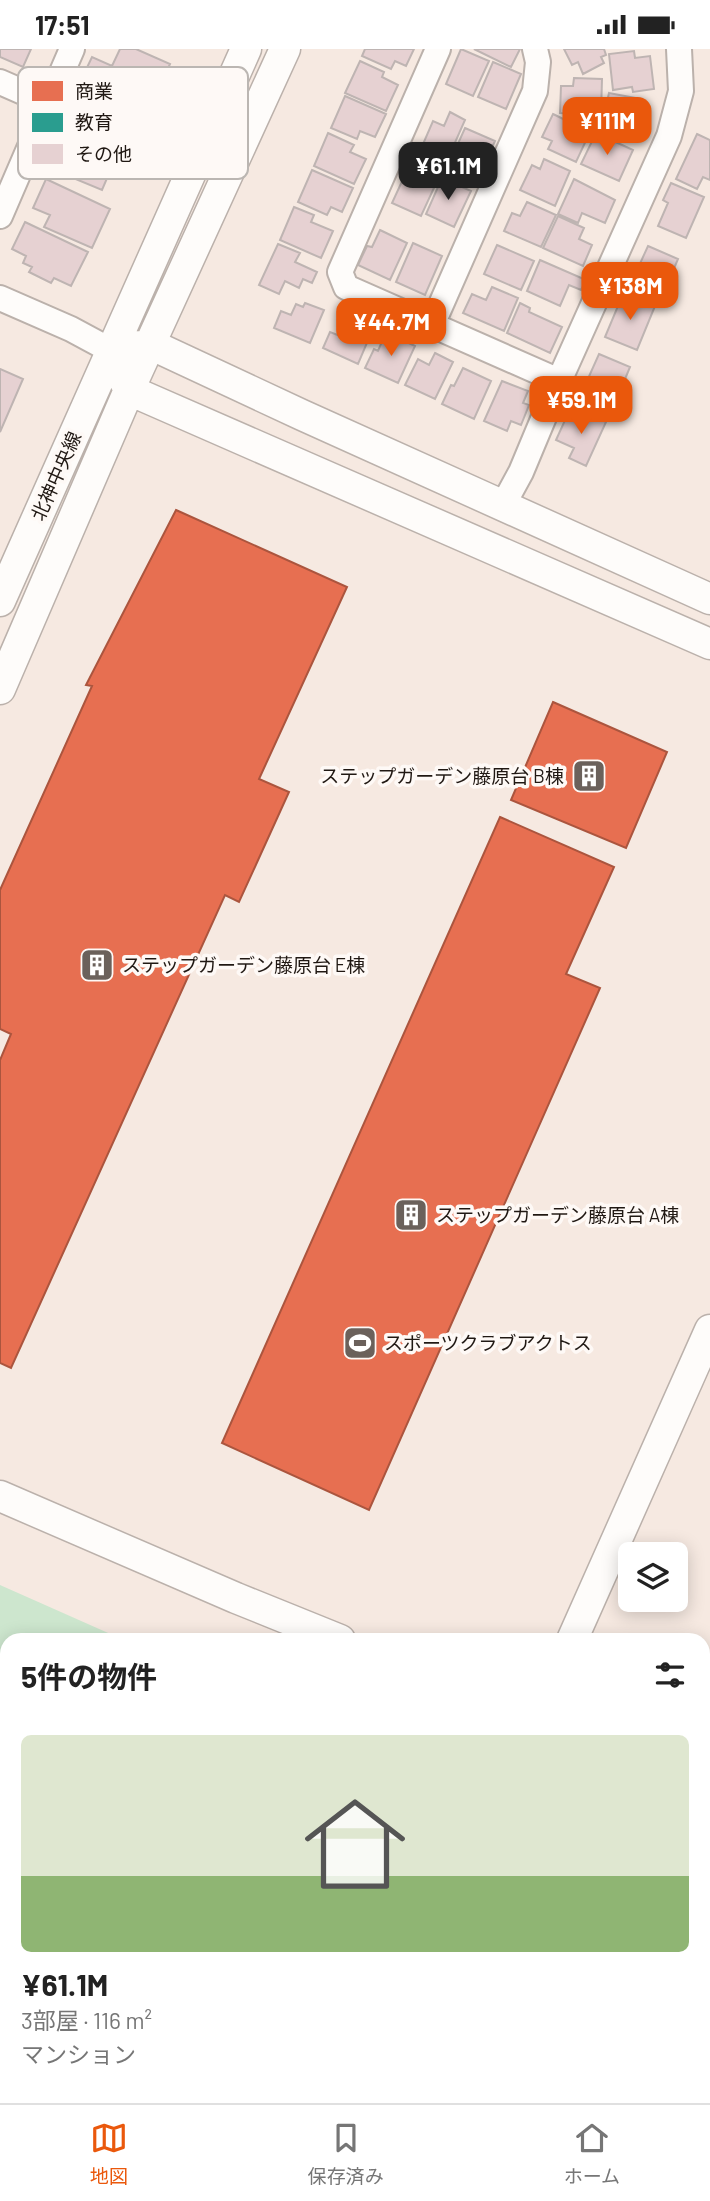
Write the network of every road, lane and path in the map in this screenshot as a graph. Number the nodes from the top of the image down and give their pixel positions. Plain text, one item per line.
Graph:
1 (72, 49) edge
2 (246, 49) edge
3 (285, 49) edge
4 (438, 49) edge
5 (535, 49) edge
6 (679, 49) edge
7 (64, 67) edge
8 (238, 67) edge
9 (0, 82) edge
10 (18, 90) edge
11 (248, 131) edge
12 (18, 174) edge
13 (187, 179) edge
14 (227, 179) edge
15 (0, 216) edge
16 (0, 298) edge
17 (432, 325) junction
18 (152, 345) junction
19 (110, 350) junction
20 (559, 381) junction
21 (129, 390) junction
22 (502, 507) junction
23 (710, 599) edge
24 (0, 601) edge
25 (710, 644) edge
26 (0, 689) edge
27 (710, 1331) edge
28 (0, 1496) edge
29 (323, 1633) edge
30 (575, 1633) edge

1 - 7 street
2 - 8 street, 北神中央線
3 - 11 street
4 - 17 street
5 - 17 street
6 - 20 street
9 - 10 street
12 - 15 street
13 - 19 street, 北神中央線
14 - 18 street
16 - 19 street
17 - 20 street
18 - 19 street
18 - 21 street
18 - 22 street
19 - 21 street
19 - 24 street, 北神中央線
20 - 22 street
21 - 25 street
21 - 26 street
22 - 23 street
27 - 30 street
28 - 29 street

